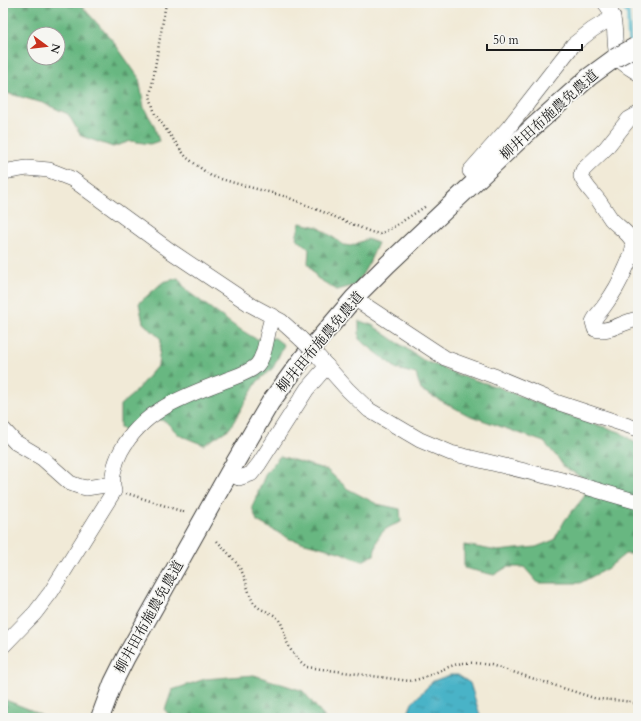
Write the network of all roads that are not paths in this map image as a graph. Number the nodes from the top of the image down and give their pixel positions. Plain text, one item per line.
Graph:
1 (605, 3) edge
2 (613, 17) junction
3 (636, 46) edge
4 (638, 73) edge
5 (638, 114) edge
6 (3, 172) edge
7 (479, 179) junction
8 (354, 298) junction
9 (273, 316) junction
10 (638, 319) edge
11 (327, 366) junction
12 (3, 429) edge
13 (638, 429) edge
14 (229, 473) junction
15 (113, 488) junction
16 (638, 502) edge
17 (3, 646) edge
18 (100, 718) edge

1 - 2 street
2 - 4 street
2 - 7 street
3 - 7 street, 柳井田布施農免農道, bridge
5 - 10 street
6 - 9 street
7 - 8 street, 柳井田布施農免農道
8 - 13 street
8 - 14 street, 柳井田布施農免農道
9 - 11 street, bridge
9 - 15 street
11 - 14 street
11 - 16 street
12 - 15 street
14 - 18 street, 柳井田布施農免農道
15 - 17 street

